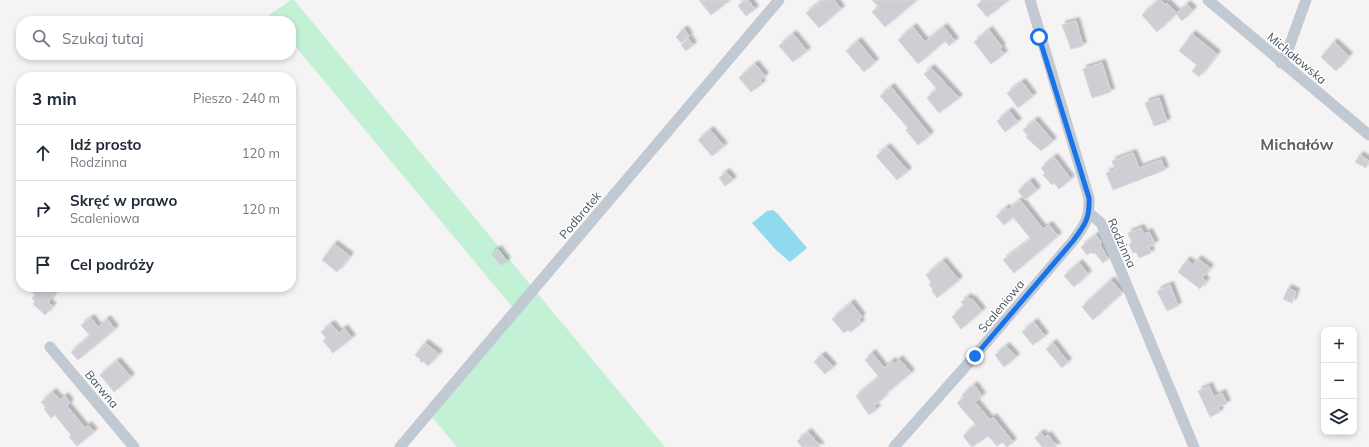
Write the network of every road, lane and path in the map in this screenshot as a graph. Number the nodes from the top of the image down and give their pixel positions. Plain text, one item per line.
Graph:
1 (779, 0) edge
2 (1030, 0) edge
3 (1208, 0) edge
4 (1306, 0) edge
5 (1281, 63) junction
6 (1369, 135) edge
7 (1089, 213) junction
8 (50, 347) dead end
9 (134, 447) edge
10 (400, 447) edge
11 (894, 447) edge
12 (1194, 447) edge

1 - 10 street, Podbratek
2 - 7 street, Rodzinna
3 - 5 street, Michałowska
4 - 5 street
5 - 6 street, Michałowska
7 - 11 street, Scaleniowa
7 - 12 street, Rodzinna
8 - 9 street, Barwna

